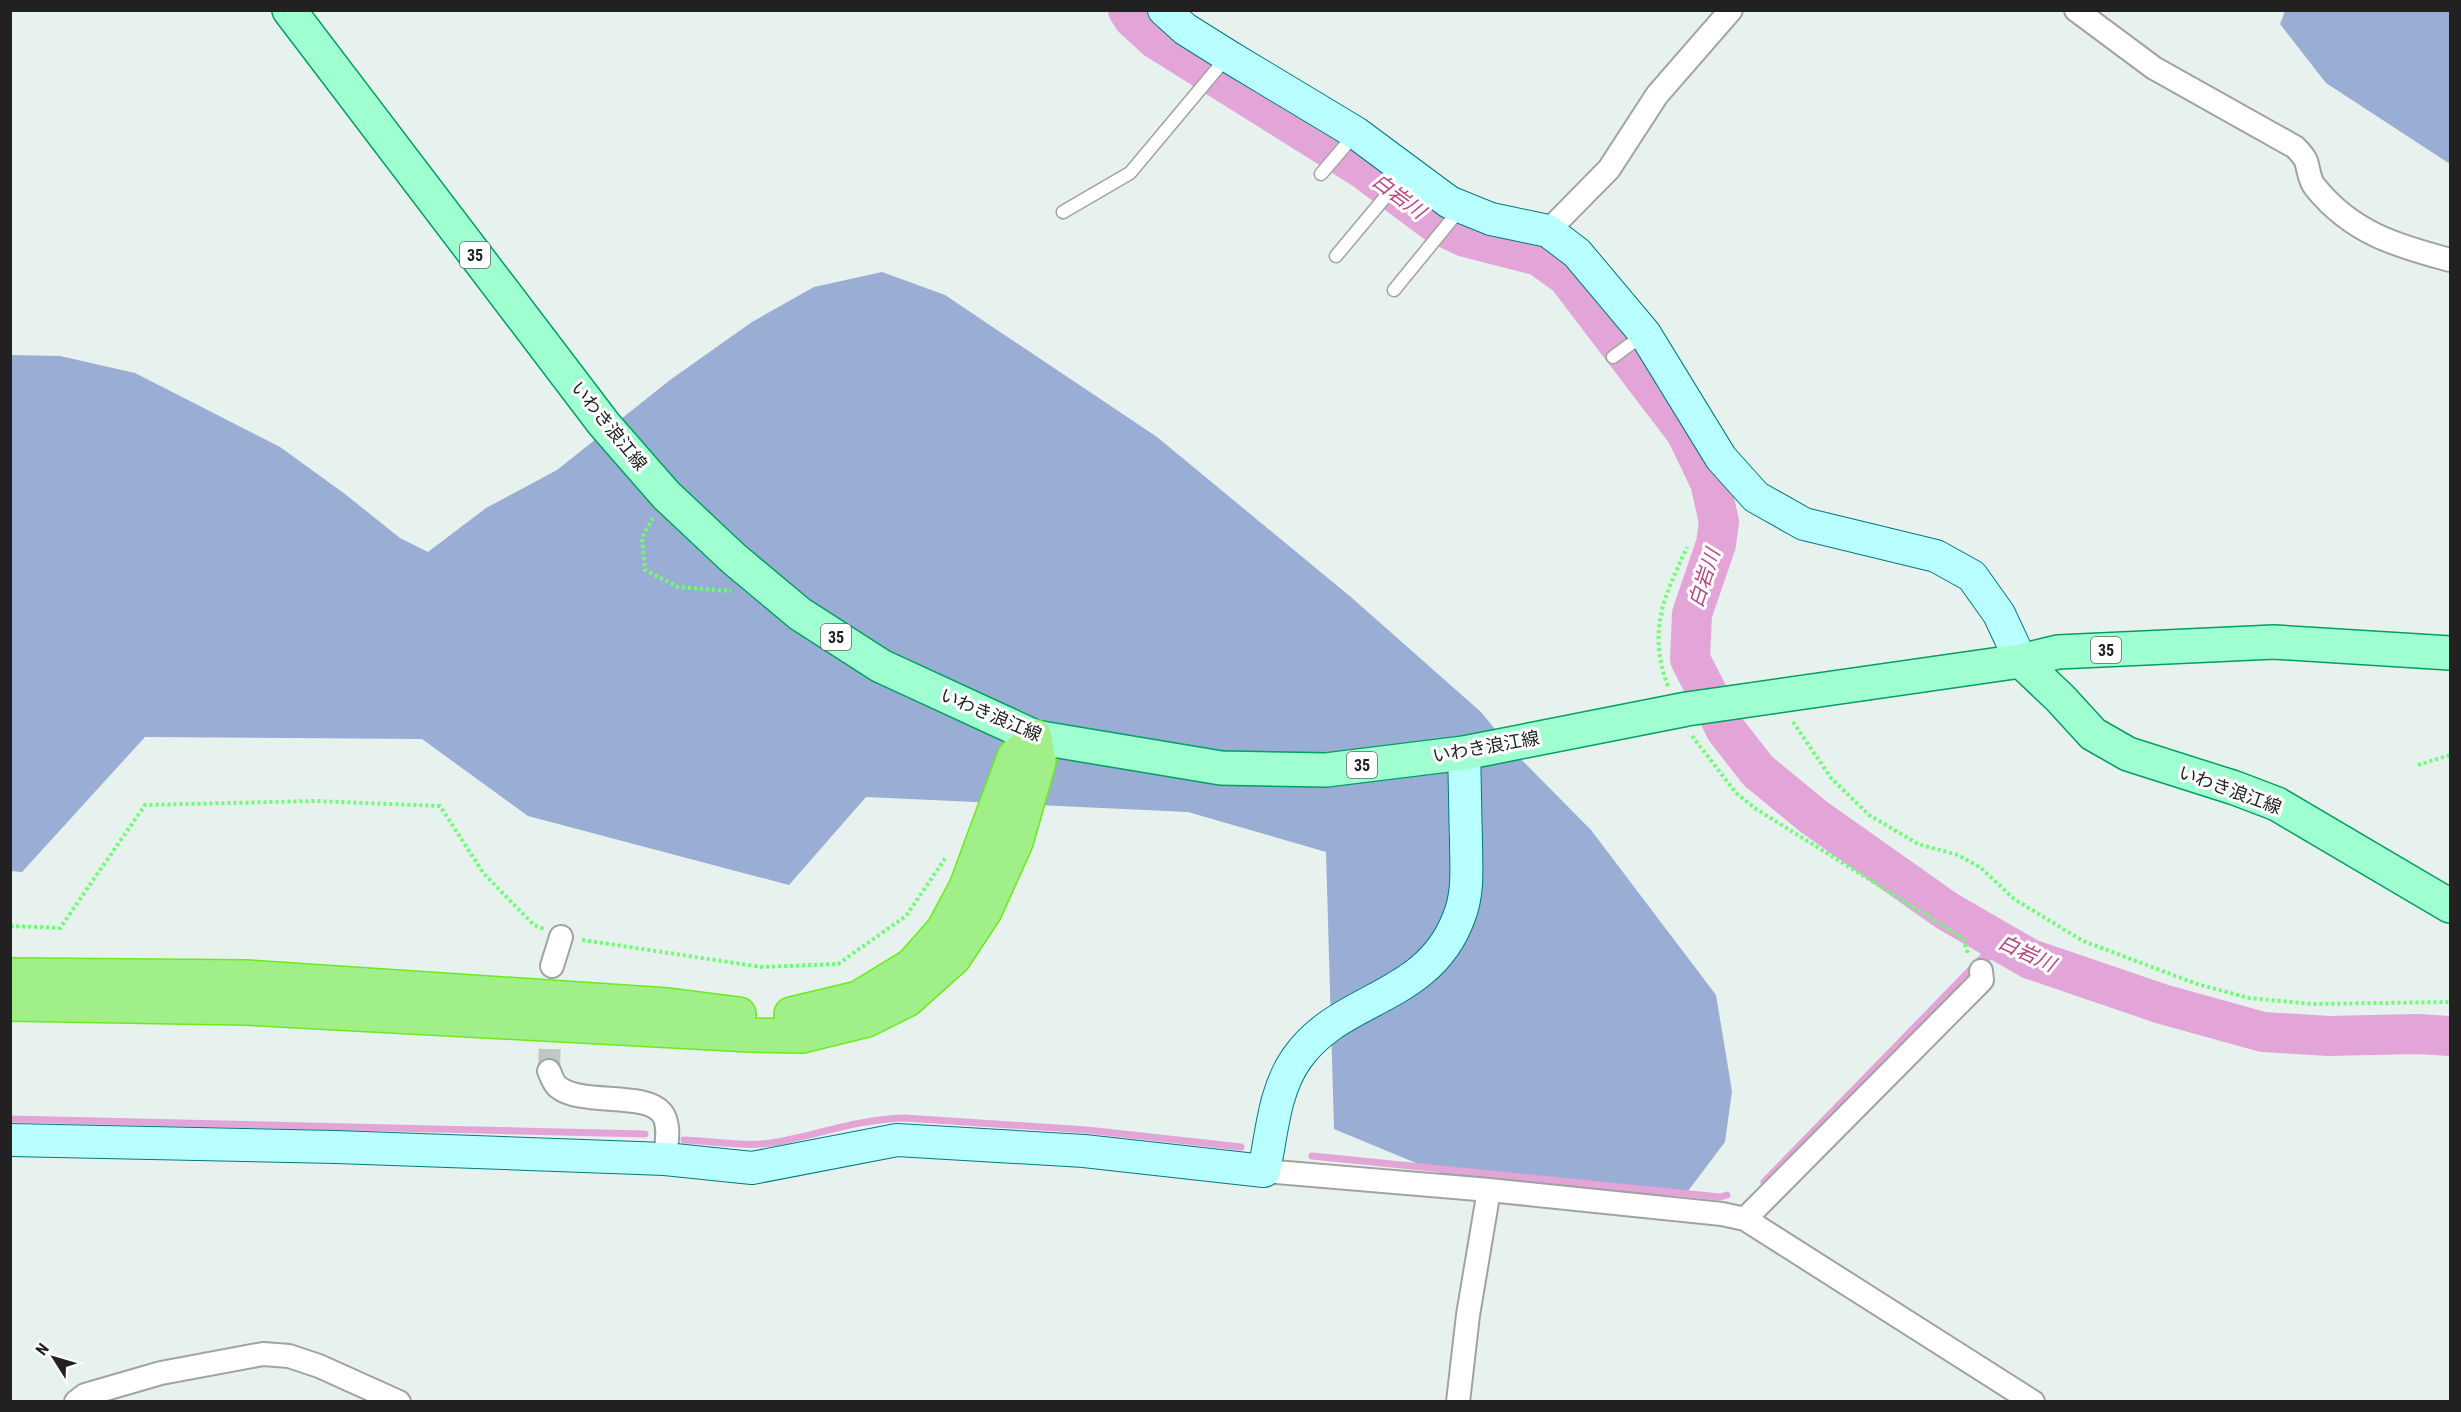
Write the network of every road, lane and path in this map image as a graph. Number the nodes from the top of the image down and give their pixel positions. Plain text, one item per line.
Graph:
1 (289, 10) edge
2 (1164, 10) edge
3 (1731, 10) edge
4 (2076, 10) edge
5 (1225, 60) junction
6 (1352, 138) junction
7 (1321, 174) dead end
8 (1403, 175) junction
9 (1062, 212) dead end
10 (1458, 212) junction
11 (1548, 231) junction
12 (1336, 255) dead end
13 (2451, 260) edge
14 (1394, 290) dead end
15 (1639, 338) junction
16 (1613, 357) dead end
17 (666, 495) junction
18 (1687, 547) dead end
19 (736, 591) dead end
20 (2451, 653) edge
21 (2021, 661) junction
22 (1772, 696) junction
23 (1682, 710) junction
24 (1035, 737) junction
25 (1464, 753) junction
26 (2451, 755) edge
27 (2418, 765) dead end
28 (948, 854) dead end
29 (2451, 906) edge
30 (10, 926) edge
31 (561, 937) junction
32 (1975, 965) joint
33 (552, 966) tunnel mouth
34 (10, 975) edge
35 (2451, 1002) edge
36 (10, 1004) edge
37 (549, 1071) tunnel mouth
38 (10, 1140) edge
39 (665, 1159) junction
40 (1264, 1171) junction
41 (1489, 1190) junction
42 (1745, 1219) junction
43 (76, 1401) edge
44 (399, 1401) edge
45 (1458, 1401) edge
46 (2033, 1401) edge

1 - 17 main road, いわき浪江線 / 35
2 - 5 street
3 - 11 street
4 - 13 street
5 - 6 street
5 - 9 lane
6 - 7 lane
6 - 8 street
8 - 10 street
8 - 12 lane
10 - 11 street
10 - 14 lane
11 - 15 street
15 - 16 lane
15 - 21 street
17 - 19 path
17 - 24 main road, いわき浪江線 / 35
18 - 23 path
20 - 21 main road, いわき浪江線 / 35
21 - 22 main road, いわき浪江線 / 35
21 - 29 main road, いわき浪江線
22 - 23 main road, いわき浪江線 / 35
22 - 35 path
23 - 25 main road, いわき浪江線 / 35
23 - 32 path
24 - 25 main road, いわき浪江線 / 35
24 - 34 highway
24 - 36 highway
25 - 40 street
26 - 27 path
28 - 31 path
30 - 31 path
31 - 33 street
32 - 42 street
37 - 39 street
38 - 39 street
39 - 40 street
40 - 41 street
41 - 42 street
41 - 45 street
42 - 46 street
43 - 44 street

